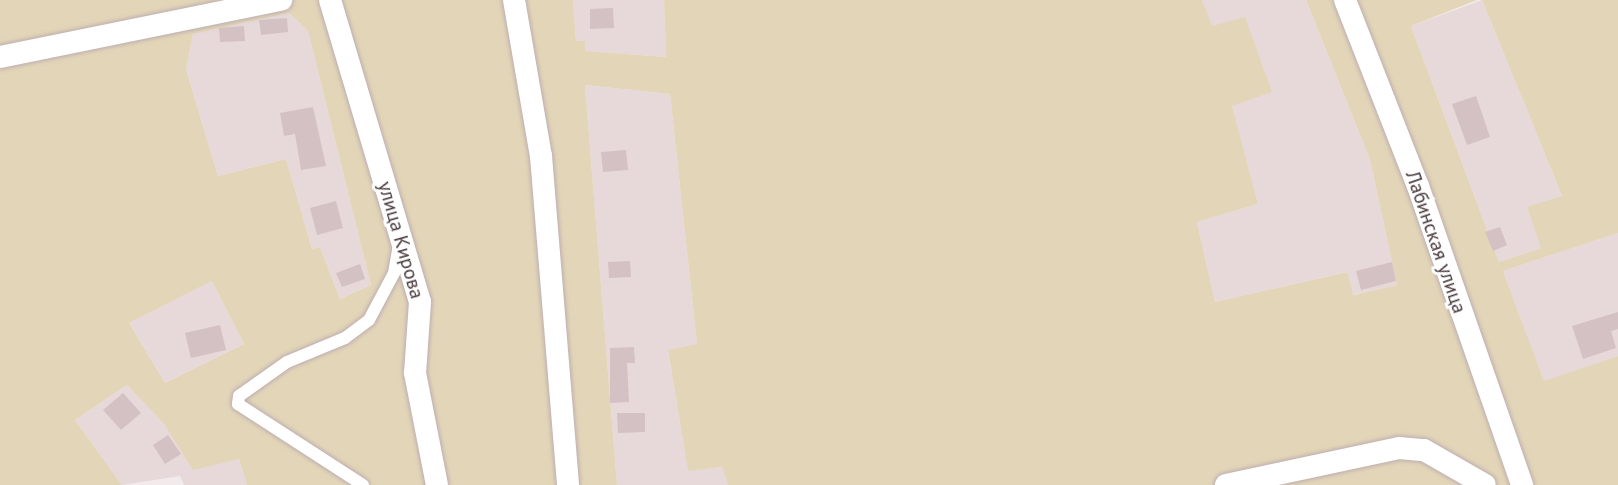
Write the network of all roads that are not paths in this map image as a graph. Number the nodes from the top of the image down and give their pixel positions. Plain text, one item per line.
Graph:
1 (281, 0) edge
2 (330, 0) edge
3 (514, 0) edge
4 (1345, 0) edge
5 (0, 57) edge
6 (401, 236) junction
7 (363, 485) edge
8 (437, 485) edge
9 (568, 485) edge
10 (1226, 485) edge
11 (1485, 485) edge
12 (1522, 485) edge

1 - 5 street
2 - 6 street, улица Кирова
3 - 9 street
4 - 12 street, Лабинская улица
6 - 7 lane
6 - 8 street, улица Кирова
10 - 11 street

